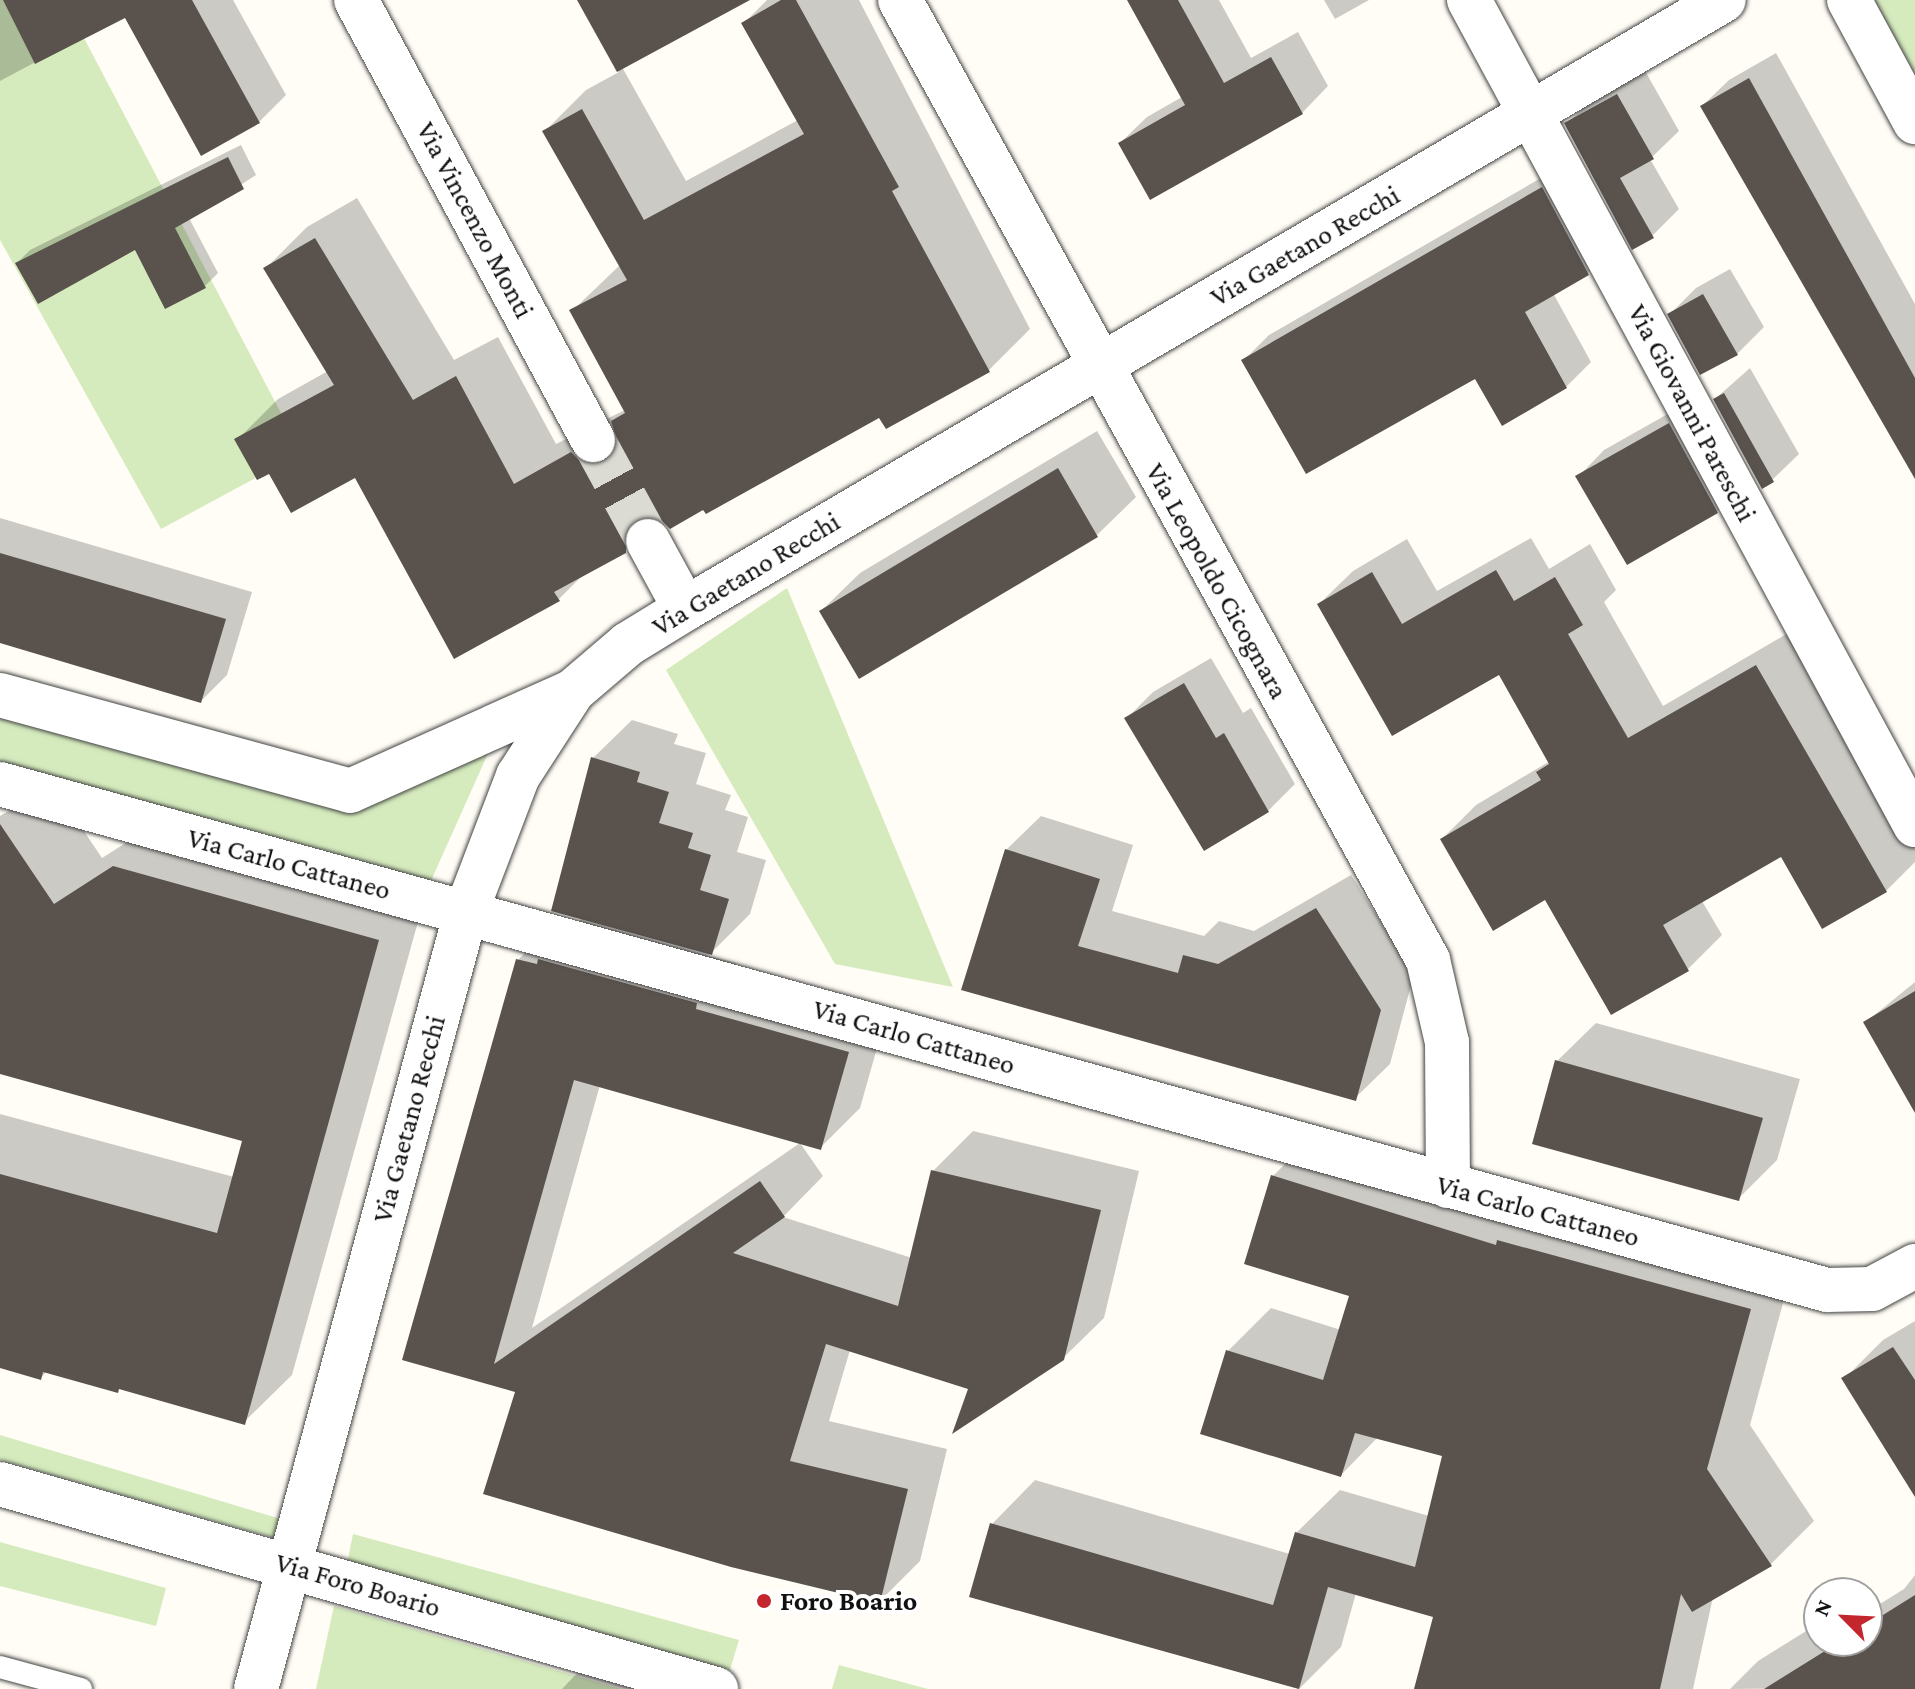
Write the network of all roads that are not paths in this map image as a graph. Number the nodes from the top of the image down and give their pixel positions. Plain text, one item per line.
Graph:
1 (356, 0) edge
2 (900, 0) edge
3 (1469, 0) edge
4 (1724, 0) edge
5 (1849, 0) edge
6 (1531, 113) junction
7 (1915, 122) edge
8 (1098, 367) junction
9 (593, 440) tunnel mouth
10 (648, 541) tunnel mouth
11 (685, 609) junction
12 (573, 691) junction
13 (0, 695) edge
14 (0, 784) edge
15 (1915, 825) edge
16 (466, 912) junction
17 (1448, 1186) junction
18 (1913, 1272) edge
19 (0, 1484) edge
20 (290, 1565) junction
21 (0, 1667) edge
22 (81, 1689) edge
23 (256, 1689) edge
24 (716, 1689) edge

1 - 9 street, Via Vincenzo Monti
2 - 8 street, Via Leopoldo Cicognara
3 - 6 street, Via Giovanni Pareschi
4 - 6 street, Via Gaetano Recchi
5 - 7 street
6 - 8 street, Via Gaetano Recchi
6 - 15 street, Via Giovanni Pareschi
8 - 11 street, Via Gaetano Recchi
8 - 17 street, Via Leopoldo Cicognara
10 - 11 street
11 - 12 street, Via Gaetano Recchi
12 - 13 street
12 - 16 street, Via Gaetano Recchi
14 - 16 street, Via Carlo Cattaneo
16 - 17 street, Via Carlo Cattaneo
16 - 20 street, Via Gaetano Recchi
17 - 18 street, Via Carlo Cattaneo
19 - 20 street, Via Foro Boario
20 - 23 street, Via Gaetano Recchi
20 - 24 street, Via Foro Boario
21 - 22 lane

